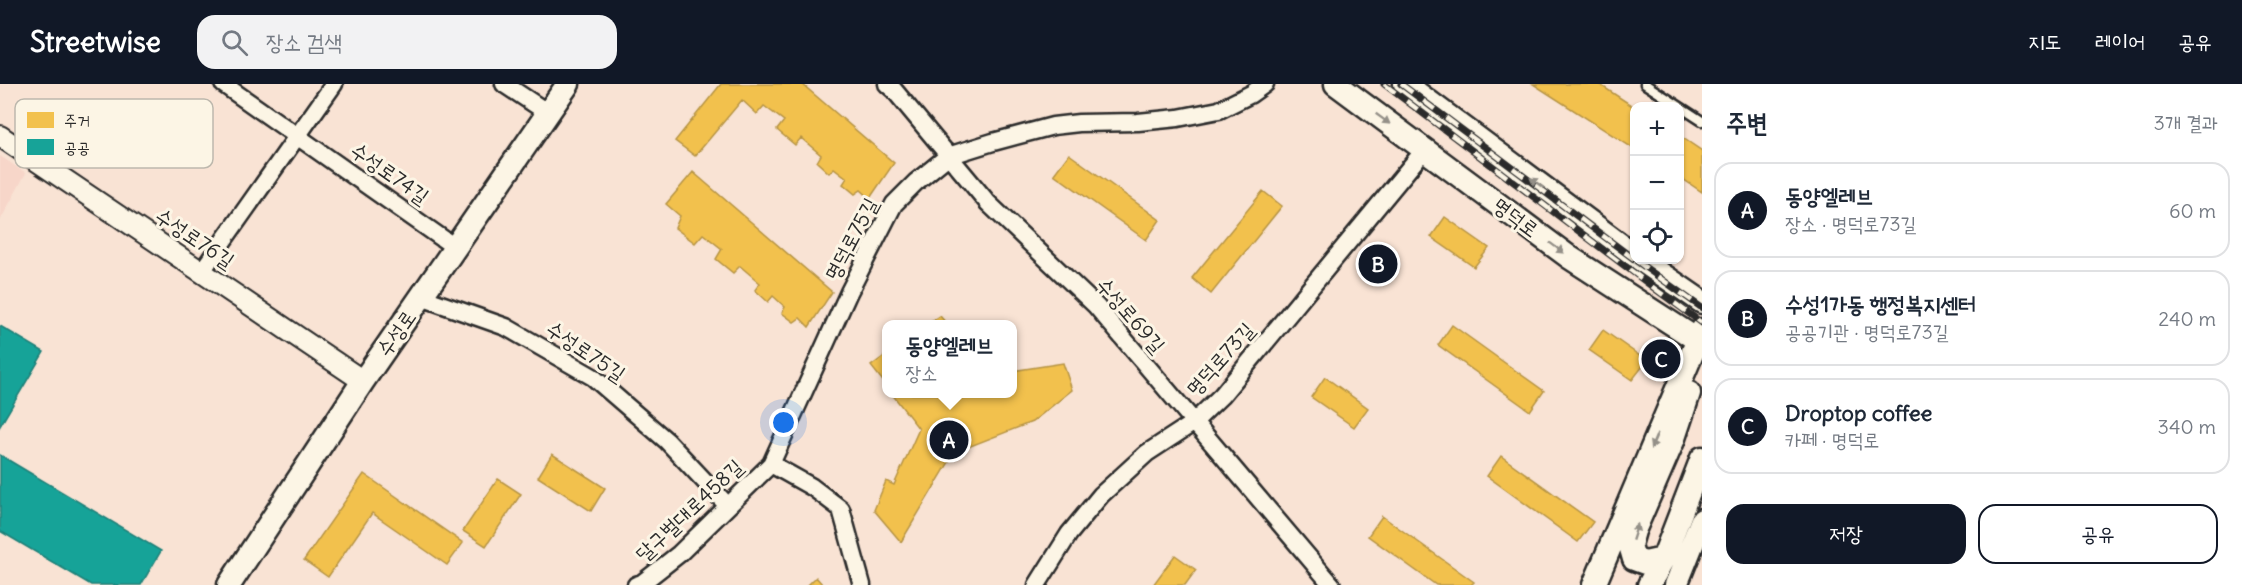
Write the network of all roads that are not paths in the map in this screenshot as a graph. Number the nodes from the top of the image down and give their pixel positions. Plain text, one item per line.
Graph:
1 (224, 84) edge
2 (334, 84) edge
3 (504, 84) edge
4 (568, 84) edge
5 (887, 84) edge
6 (1265, 84) edge
7 (1336, 84) edge
8 (1405, 84) edge
9 (1645, 84) edge
10 (548, 113) junction
11 (1702, 121) edge
12 (0, 136) edge
13 (298, 136) junction
14 (15, 146) edge
15 (1425, 149) junction
16 (948, 156) junction
17 (48, 168) edge
18 (456, 248) junction
19 (1630, 251) edge
20 (1647, 264) edge
21 (202, 271) junction
22 (421, 297) junction
23 (1702, 302) edge
24 (1700, 337) edge
25 (1702, 363) edge
26 (363, 381) junction
27 (1193, 423) junction
28 (1702, 458) edge
29 (771, 464) junction
30 (728, 506) junction
31 (1702, 520) edge
32 (1656, 575) edge
33 (229, 585) edge
34 (636, 585) edge
35 (862, 585) edge
36 (1037, 585) edge
37 (1332, 585) edge
38 (1594, 585) edge
39 (1676, 585) edge

1 - 13 street, 수성로74길
2 - 13 street
3 - 10 street
4 - 10 main road, 수성로
5 - 16 street, 수성로69길
6 - 16 street, 명덕로75길
7 -> 15 main road, 명덕로
19 -> 8 main road, 명덕로
9 - 11 lane
10 - 18 main road, 수성로
12 - 14 street, 수성로76길
13 - 18 street, 수성로74길
13 - 21 street
15 -> 24 main road, 명덕로
15 - 27 street, 명덕로73길
16 - 27 street, 수성로69길
16 - 29 street, 명덕로75길
17 - 21 street, 수성로76길
18 - 22 main road, 수성로
20 - 23 main road
21 - 26 street, 수성로76길
22 - 26 main road, 수성로
22 - 30 street, 수성로75길
24 -> 38 main road
32 -> 25 main road
26 - 33 main road, 수성로
27 - 36 street, 명덕로73길
27 - 37 street, 수성로69길
28 - 32 main road
29 - 30 street, 달구벌대로458길
29 - 35 street
30 - 34 street, 달구벌대로458길
31 - 39 main road

